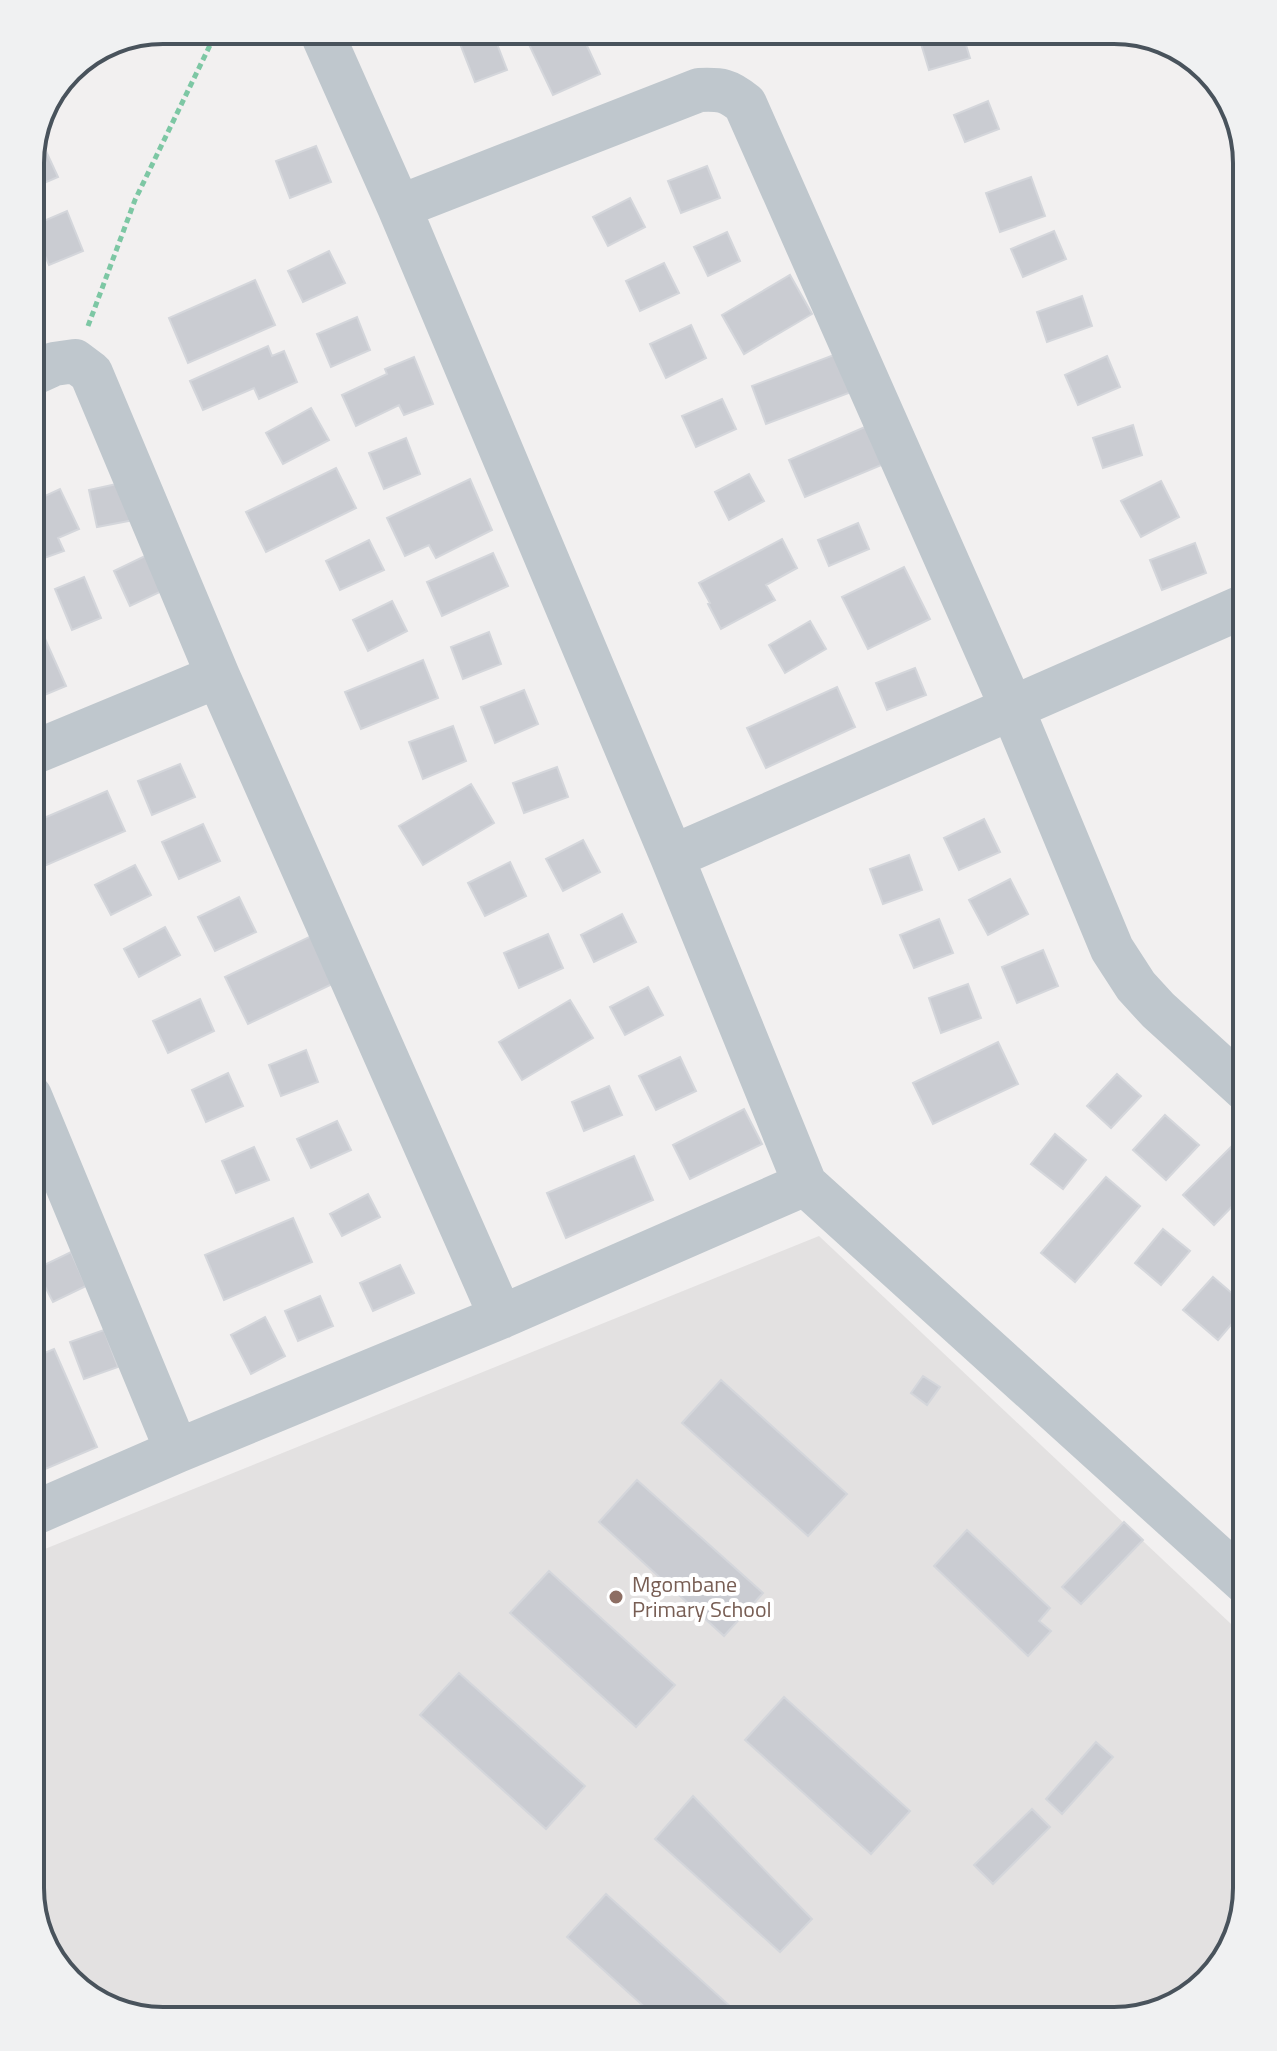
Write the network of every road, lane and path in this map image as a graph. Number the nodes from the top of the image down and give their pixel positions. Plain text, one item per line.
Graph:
1 (211, 44) edge
2 (327, 44) edge
3 (399, 207) junction
4 (75, 361) junction
5 (44, 369) edge
6 (1233, 611) edge
7 (218, 676) junction
8 (1012, 708) junction
9 (44, 748) edge
10 (672, 857) junction
11 (1233, 1078) edge
12 (44, 1138) edge
13 (805, 1184) junction
14 (501, 1317) junction
15 (177, 1451) junction
16 (44, 1509) edge
17 (1233, 1571) edge

1 - 4 path
2 - 3 street
3 - 8 street
3 - 10 street
4 - 5 street
4 - 7 street
6 - 8 street
7 - 9 street
7 - 14 street
8 - 10 street
8 - 11 street
10 - 13 street
12 - 15 street
13 - 14 street
13 - 17 street
14 - 15 street
15 - 16 street

